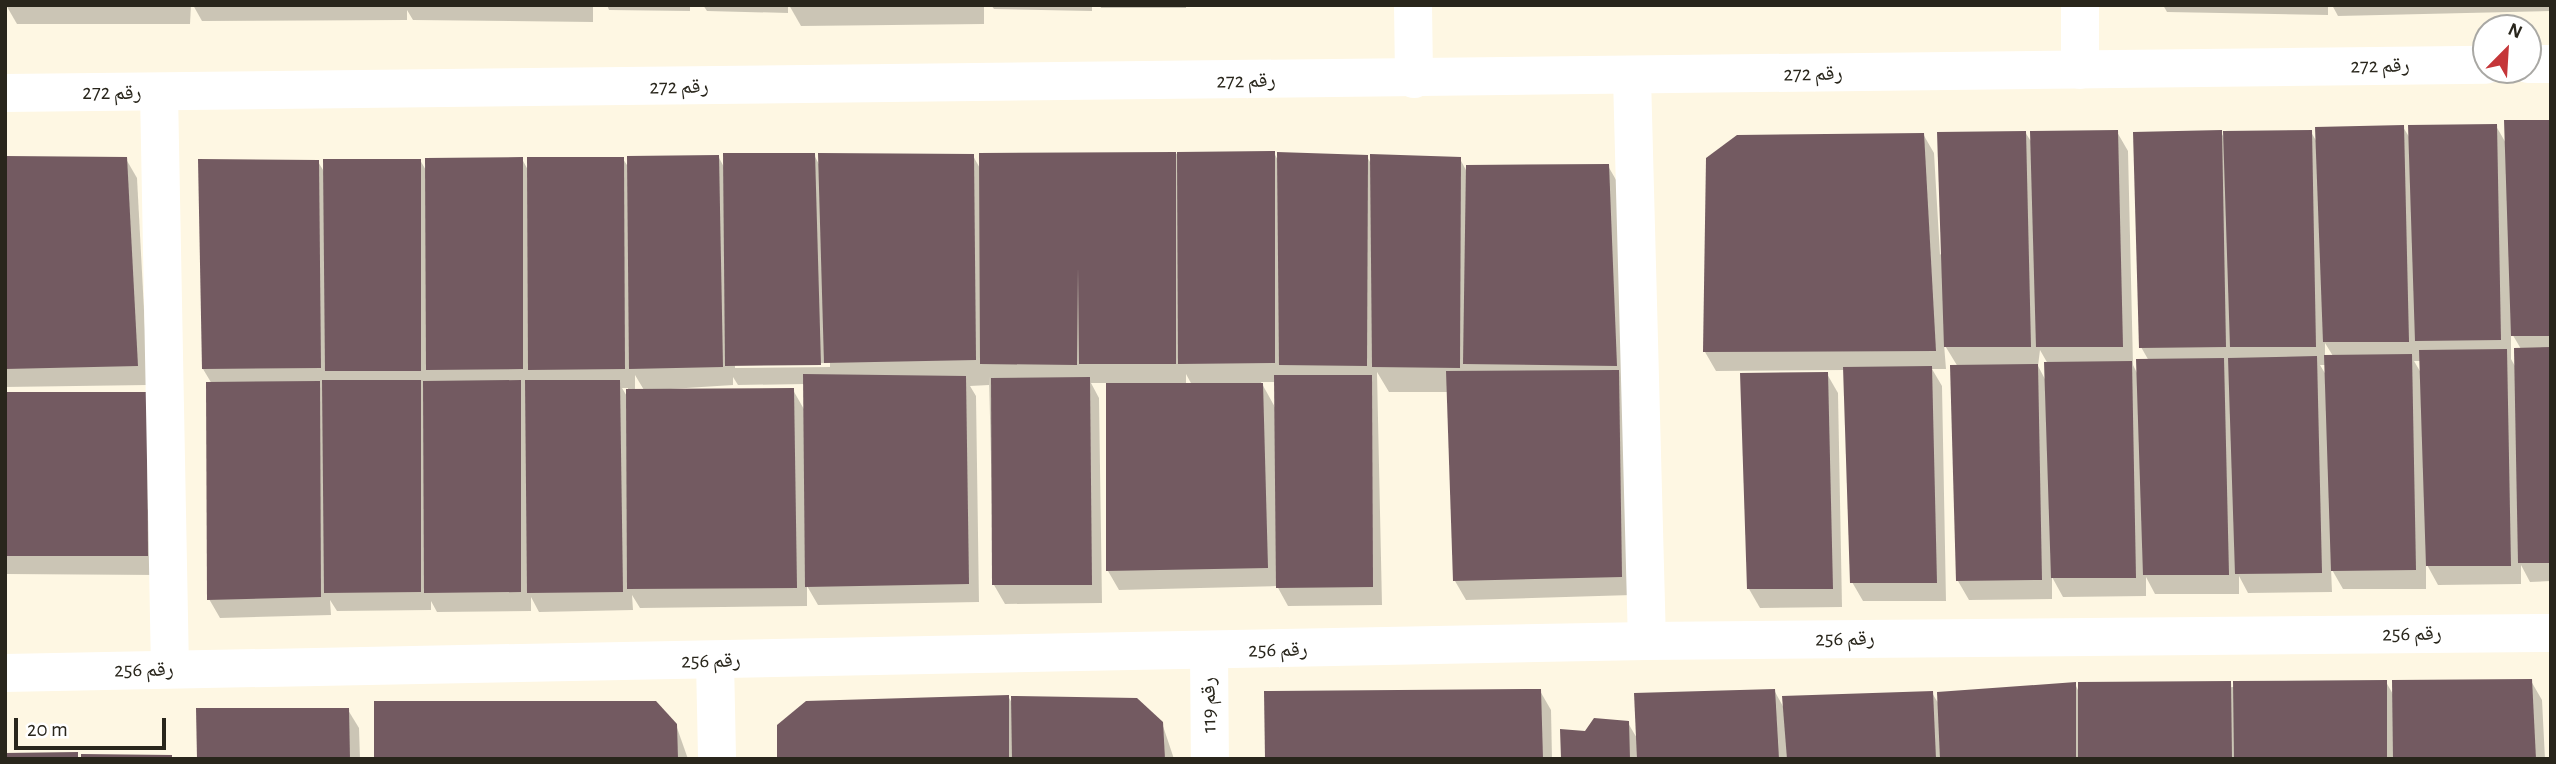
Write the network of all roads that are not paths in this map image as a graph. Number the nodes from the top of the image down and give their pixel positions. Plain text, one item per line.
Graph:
1 (1413, 5) edge
2 (2080, 5) edge
3 (2472, 65) edge
4 (2080, 70) junction
5 (1632, 77) junction
6 (1414, 79) junction
7 (159, 92) junction
8 (5, 93) edge
9 (2551, 633) edge
10 (1647, 641) junction
11 (1209, 652) junction
12 (715, 661) junction
13 (170, 669) junction
14 (5, 673) edge
15 (717, 759) edge
16 (1210, 759) edge

1 - 6 street
2 - 4 street
3 - 4 street, رقم 272
4 - 5 street, رقم 272
5 - 6 street, رقم 272
5 - 10 street
6 - 7 street, رقم 272
7 - 8 street, رقم 272
7 - 13 street
9 - 10 street, رقم 256
10 - 11 street, رقم 256
11 - 12 street, رقم 256
11 - 16 street, رقم 119
12 - 13 street, رقم 256
12 - 15 street
13 - 14 street, رقم 256

